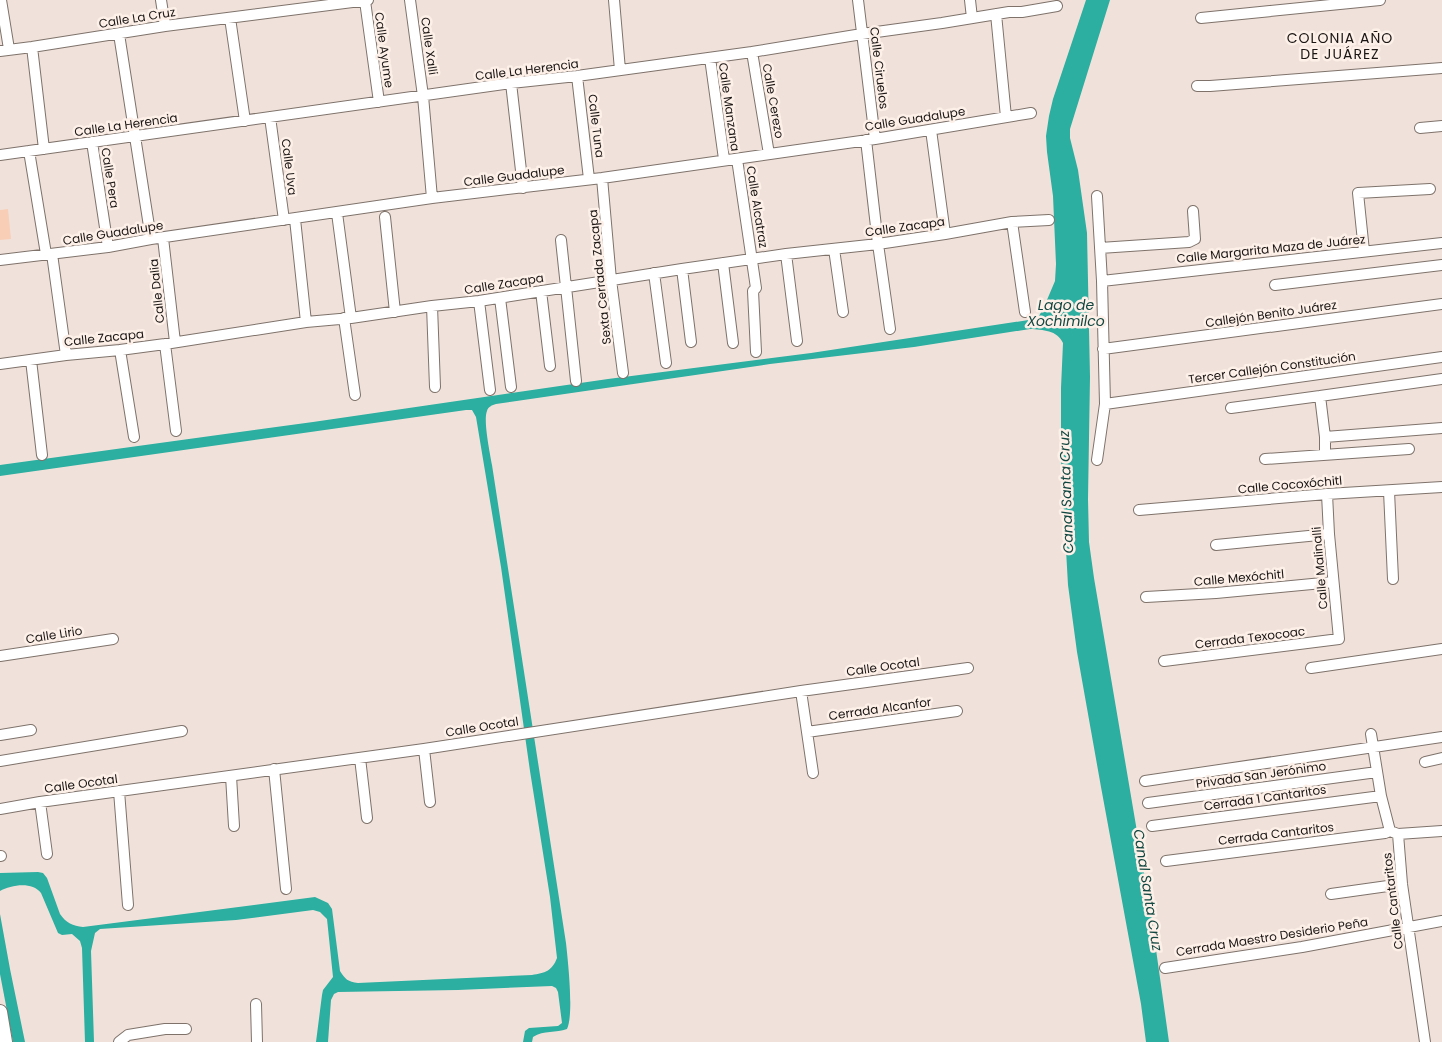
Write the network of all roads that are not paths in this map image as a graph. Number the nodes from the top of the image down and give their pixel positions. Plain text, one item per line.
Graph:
1 (1, 0) edge
2 (161, 0) edge
3 (366, 0) edge
4 (410, 0) edge
5 (614, 0) edge
6 (858, 0) edge
7 (970, 0) edge
8 (1380, 0) edge
9 (1035, 4) edge
10 (1057, 6) dead end
11 (996, 14) junction
12 (230, 18) junction
13 (972, 18) junction
14 (1201, 18) dead end
15 (165, 26) junction
16 (119, 34) junction
17 (862, 34) junction
18 (32, 47) junction
19 (5, 50) edge
20 (752, 52) junction
21 (710, 58) junction
22 (1442, 68) edge
23 (620, 70) junction
24 (577, 76) junction
25 (512, 84) junction
26 (1197, 86) dead end
27 (423, 96) junction
28 (379, 102) junction
29 (1031, 113) dead end
30 (270, 117) junction
31 (1006, 117) junction
32 (245, 121) junction
33 (1442, 126) edge
34 (1420, 128) dead end
35 (931, 130) junction
36 (135, 136) junction
37 (871, 140) junction
38 (92, 142) junction
39 (44, 149) junction
40 (29, 151) junction
41 (769, 154) junction
42 (0, 155) edge
43 (736, 159) junction
44 (724, 160) junction
45 (602, 178) junction
46 (590, 179) junction
47 (524, 188) junction
48 (1430, 189) dead end
49 (1098, 196) dead end
50 (432, 198) junction
51 (1193, 211) dead end
52 (336, 213) junction
53 (385, 217) dead end
54 (295, 219) junction
55 (284, 220) junction
56 (1048, 220) dead end
57 (1012, 222) junction
58 (945, 234) junction
59 (163, 238) junction
60 (151, 239) junction
61 (561, 240) dead end
62 (1442, 243) edge
63 (878, 244) junction
64 (108, 247) junction
65 (1100, 248) junction
66 (834, 249) junction
67 (1364, 251) junction
68 (49, 254) junction
69 (786, 254) junction
70 (0, 260) edge
71 (752, 260) junction
72 (723, 263) junction
73 (1442, 264) edge
74 (682, 268) junction
75 (654, 273) junction
76 (611, 280) junction
77 (1102, 281) junction
78 (1275, 285) dead end
79 (566, 287) junction
80 (541, 291) junction
81 (500, 298) junction
82 (480, 301) junction
83 (1442, 304) edge
84 (432, 306) junction
85 (395, 312) junction
86 (843, 312) dead end
87 (1025, 312) dead end
88 (348, 318) junction
89 (306, 322) junction
90 (890, 328) dead end
91 (797, 340) dead end
92 (691, 342) dead end
93 (170, 343) junction
94 (733, 343) dead end
95 (1104, 349) junction
96 (120, 350) junction
97 (756, 352) dead end
98 (66, 355) junction
99 (1442, 357) edge
100 (31, 360) junction
101 (666, 362) dead end
102 (0, 364) edge
103 (550, 366) dead end
104 (623, 373) dead end
105 (1442, 379) edge
106 (576, 381) dead end
107 (511, 386) dead end
108 (435, 387) dead end
109 (490, 390) dead end
110 (354, 395) dead end
111 (1320, 396) junction
112 (1105, 404) junction
113 (1231, 408) dead end
114 (1442, 428) edge
115 (176, 432) dead end
116 (1325, 437) junction
117 (134, 438) dead end
118 (1409, 449) dead end
119 (42, 455) dead end
120 (1325, 455) junction
121 (1265, 459) dead end
122 (1097, 460) dead end
123 (1442, 487) edge
124 (1390, 490) junction
125 (1327, 494) junction
126 (1140, 510) dead end
127 (1329, 534) junction
128 (1216, 545) dead end
129 (1393, 579) dead end
130 (1333, 582) junction
131 (1146, 597) dead end
132 (112, 639) dead end
133 (1339, 639) joint
134 (1442, 649) edge
135 (0, 656) edge
136 (1164, 661) dead end
137 (968, 668) dead end
138 (1311, 668) dead end
139 (801, 691) junction
140 (957, 711) dead end
141 (30, 730) dead end
142 (182, 731) dead end
143 (807, 732) junction
144 (1371, 734) dead end
145 (0, 735) edge
146 (1442, 737) edge
147 (1373, 746) junction
148 (424, 749) junction
149 (360, 758) junction
150 (1442, 758) edge
151 (0, 761) edge
152 (1425, 762) dead end
153 (274, 770) junction
154 (1377, 772) junction
155 (813, 773) dead end
156 (231, 776) junction
157 (1145, 781) dead end
158 (119, 791) junction
159 (1382, 796) junction
160 (40, 802) junction
161 (430, 802) dead end
162 (1148, 803) dead end
163 (0, 810) edge
164 (367, 818) dead end
165 (234, 826) dead end
166 (1152, 826) dead end
167 (1442, 831) edge
168 (1394, 833) junction
169 (46, 854) dead end
170 (1166, 862) dead end
171 (1402, 884) junction
172 (286, 889) dead end
173 (1331, 894) dead end
174 (128, 905) dead end
175 (1442, 921) edge
176 (1408, 927) junction
177 (1166, 968) dead end
178 (256, 1004) dead end
179 (0, 1012) edge
180 (186, 1029) dead end
181 (5, 1042) edge
182 (119, 1042) edge
183 (257, 1042) edge
184 (1425, 1042) edge

1 - 19 street
2 - 15 street
3 - 12 street, Calle La Cruz
3 - 28 street, Calle Ayume
4 - 27 street, Calle Xalli
5 - 23 street
6 - 17 street, Calle Ciruelos
7 - 13 street
8 - 14 street
9 - 10 street, Calle La Herencia
9 - 11 street, Calle La Herencia
11 - 13 street, Calle La Herencia
11 - 31 street
12 - 15 street, Calle La Cruz
12 - 32 street
13 - 17 street, Calle La Herencia
15 - 16 street, Calle La Cruz
16 - 18 street, Calle La Cruz
16 - 36 street
17 - 20 street, Calle La Herencia
17 - 37 street, Calle Ciruelos
18 - 19 street, Calle La Cruz
18 - 39 street
20 - 21 street, Calle La Herencia
20 - 41 street, Calle Cerezo
21 - 23 street, Calle La Herencia
21 - 44 street, Calle Manzana
22 - 26 street
23 - 24 street, Calle La Herencia
24 - 25 street, Calle La Herencia
24 - 46 street, Calle Tuna
25 - 27 street, Calle La Herencia
25 - 47 street
27 - 28 street, Calle La Herencia
27 - 50 street, Calle Xalli
28 - 30 street, Calle La Herencia
29 - 31 street, Calle Guadalupe
30 - 32 street, Calle La Herencia
30 - 55 street, Calle Uva
31 - 35 street, Calle Guadalupe
32 - 36 street, Calle La Herencia
33 - 34 street
35 - 37 street, Calle Guadalupe
35 - 58 street
36 - 38 street, Calle La Herencia
36 - 60 street
37 - 41 street, Calle Guadalupe
37 - 63 street, Calle Ciruelos
38 - 39 street, Calle La Herencia
38 - 64 street, Calle Pera
39 - 40 street, Calle La Herencia
40 - 42 street, Calle La Herencia
40 - 68 street
41 - 43 street, Calle Guadalupe
43 - 44 street, Calle Guadalupe
43 - 71 street, Calle Alcatraz
44 - 45 street, Calle Guadalupe
45 - 46 street, Calle Guadalupe
45 - 76 street, Sexta Cerrada Zacapa
46 - 47 street, Calle Guadalupe
47 - 50 street, Calle Guadalupe
48 - 67 street
49 - 65 street
50 - 52 street, Calle Guadalupe
51 - 65 street
52 - 54 street, Calle Guadalupe
52 - 88 street
53 - 85 street
54 - 55 street, Calle Guadalupe
54 - 89 street
55 - 59 street, Calle Guadalupe
56 - 57 street, Calle Zacapa
57 - 58 street, Calle Zacapa
57 - 87 street
58 - 63 street, Calle Zacapa
59 - 60 street, Calle Guadalupe
59 - 93 street, Calle Dalia
60 - 64 street, Calle Guadalupe
61 - 79 street
62 - 67 street, Calle Margarita Maza de Juárez
63 - 66 street, Calle Zacapa
63 - 90 street, Calle Ciruelos
64 - 68 street, Calle Guadalupe
65 - 77 street
66 - 69 street, Calle Zacapa
66 - 86 street
67 - 77 street, Calle Margarita Maza de Juárez
68 - 70 street, Calle Guadalupe
68 - 98 street
69 - 71 street, Calle Zacapa
69 - 91 street
71 - 72 street, Calle Zacapa
71 - 97 street, Calle Alcatraz
72 - 74 street, Calle Zacapa
72 - 94 street
73 - 78 street
74 - 75 street, Calle Zacapa
74 - 92 street
75 - 76 street, Calle Zacapa
75 - 101 street
76 - 79 street, Calle Zacapa
76 - 104 street, Sexta Cerrada Zacapa
77 - 95 street
79 - 80 street, Calle Zacapa
79 - 106 street
80 - 81 street, Calle Zacapa
80 - 103 street
81 - 82 street, Calle Zacapa
81 - 107 street
82 - 84 street, Calle Zacapa
82 - 109 street
83 - 95 street, Callejón Benito Juárez
84 - 85 street, Calle Zacapa
84 - 108 street
85 - 88 street, Calle Zacapa
88 - 89 street, Calle Zacapa
88 - 110 street
89 - 93 street, Calle Zacapa
93 - 96 street, Calle Zacapa
93 - 115 street, Calle Dalia
95 - 112 street
96 - 98 street, Calle Zacapa
96 - 117 street
98 - 100 street, Calle Zacapa
99 - 112 street, Tercer Callejón Constitución
100 - 102 street, Calle Zacapa
100 - 119 street
105 - 111 street
111 - 113 street
111 - 116 street
112 - 122 street
114 - 116 street
116 - 120 street
118 - 120 street
120 - 121 street
123 - 124 street, Calle Cocoxóchitl
124 - 125 street, Calle Cocoxóchitl
124 - 129 street
125 - 126 street, Calle Cocoxóchitl
125 - 127 street, Calle Malinalli
127 - 128 street
127 - 130 street, Calle Malinalli
130 - 131 street, Calle Mexóchitl
130 - 133 street, Calle Malinalli
132 - 135 street, Calle Lirio
133 - 136 street, Cerrada Texocoac
134 - 138 street
137 - 139 street, Calle Ocotal
139 - 143 street
139 - 148 street, Calle Ocotal
140 - 143 street, Cerrada Alcanfor
141 - 145 street
142 - 151 street
143 - 155 street
144 - 147 street, Calle Cantaritos
146 - 147 street
147 - 154 street, Calle Cantaritos
147 - 157 street
148 - 149 street, Calle Ocotal
148 - 161 street
149 - 153 street, Calle Ocotal
149 - 164 street
150 - 152 street
153 - 156 street, Calle Ocotal
153 - 172 street
154 - 159 street, Calle Cantaritos
154 - 162 street, Privada San Jerónimo
156 - 158 street, Calle Ocotal
156 - 165 street
158 - 160 street, Calle Ocotal
158 - 174 street
159 - 166 street, Cerrada 1 Cantaritos
159 - 168 street, Calle Cantaritos
160 - 163 street, Calle Ocotal
160 - 169 street
167 - 168 street, Cerrada Cantaritos
168 - 170 street, Cerrada Cantaritos
168 - 171 street, Calle Cantaritos
171 - 173 street
171 - 176 street, Calle Cantaritos
175 - 176 street, Cerrada Maestro Desiderio Peña
176 - 177 street, Cerrada Maestro Desiderio Peña
176 - 184 street, Calle Cantaritos
178 - 183 street
179 - 181 street
180 - 182 street

